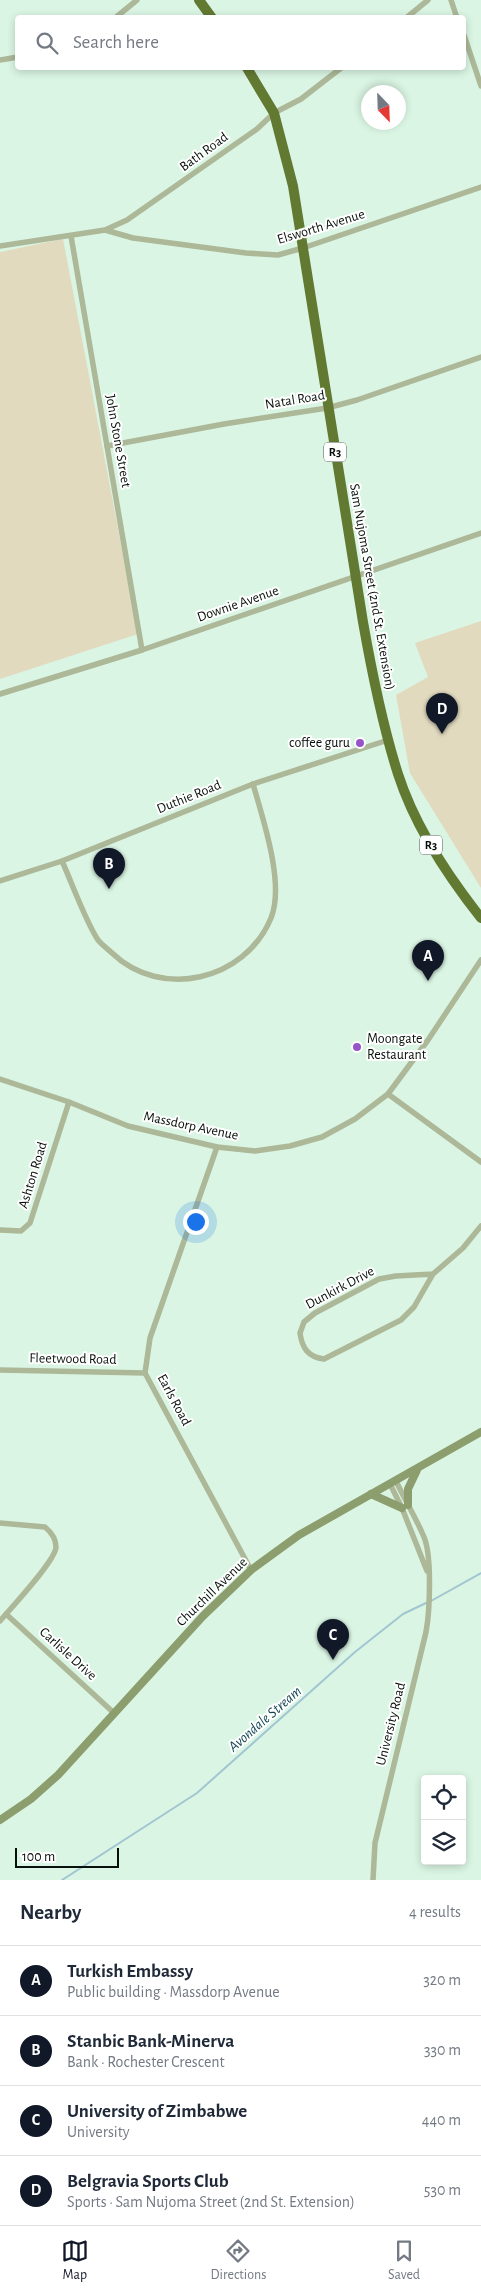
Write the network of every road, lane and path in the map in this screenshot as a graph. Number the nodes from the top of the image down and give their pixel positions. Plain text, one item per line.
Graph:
1 (137, 0) edge
2 (199, 0) edge
3 (428, 0) edge
4 (451, 0) edge
5 (119, 15) edge
6 (210, 15) edge
7 (410, 15) edge
8 (456, 15) edge
9 (466, 41) edge
10 (15, 58) edge
11 (0, 60) edge
12 (248, 70) edge
13 (338, 70) edge
14 (481, 86) edge
15 (274, 113) junction
16 (481, 187) edge
17 (104, 230) junction
18 (71, 236) junction
19 (0, 246) edge
20 (303, 248) junction
21 (481, 357) edge
22 (327, 408) junction
23 (107, 446) junction
24 (481, 533) edge
25 (356, 578) junction
26 (142, 650) junction
27 (0, 694) edge
28 (388, 740) junction
29 (253, 784) junction
30 (62, 861) junction
31 (0, 881) edge
32 (481, 918) edge
33 (481, 960) edge
34 (0, 1079) edge
35 (388, 1094) junction
36 (69, 1102) junction
37 (217, 1146) junction
38 (481, 1162) edge
39 (481, 1226) edge
40 (0, 1230) edge
41 (433, 1274) junction
42 (0, 1370) edge
43 (145, 1373) junction
44 (481, 1432) edge
45 (418, 1468) junction
46 (393, 1483) junction
47 (371, 1494) junction
48 (405, 1506) junction
49 (0, 1523) edge
50 (251, 1570) junction
51 (427, 1573) junction
52 (6, 1614) junction
53 (0, 1621) edge
54 (114, 1713) junction
55 (0, 1820) edge
56 (373, 1880) edge

1 - 5 street
2 - 6 highway
3 - 7 street
4 - 8 street
9 - 14 street
10 - 11 street
12 - 15 highway, Sam Nujoma Street (2nd St. Extension) / R3
13 - 15 street, Bath Road
15 - 17 street, Bath Road
15 - 20 highway, Sam Nujoma Street (2nd St. Extension) / R3
16 - 20 street, Elsworth Avenue
17 - 18 street, Bath Road
17 - 20 street, Elsworth Avenue
18 - 19 street, Bath Road
18 - 23 street, John Stone Street
20 - 22 highway, Sam Nujoma Street (2nd St. Extension) / R3
21 - 22 street, Natal Road
22 - 23 street, Natal Road
22 - 25 highway, Sam Nujoma Street (2nd St. Extension) / R3
23 - 26 street, John Stone Street
24 - 25 street, Downie Avenue
25 - 26 street, Downie Avenue
25 - 28 highway, Sam Nujoma Street (2nd St. Extension) / R3
26 - 27 street, Downie Avenue
28 - 29 street, Duthie Road
28 - 32 highway, Sam Nujoma Street (2nd St. Extension) / R3
29 - 30 street, Duthie Road
29 - 30 street
30 - 31 street, Duthie Road
33 - 35 street, Massdorp Avenue
34 - 36 street, Massdorp Avenue
35 - 37 street, Massdorp Avenue
35 - 38 street
36 - 37 street, Massdorp Avenue
36 - 40 street, Ashton Road
37 - 43 street, Earls Road
39 - 41 street, Dunkirk Drive
41 - 41 street, Dunkirk Drive
42 - 43 street, Fleetwood Road
43 - 50 street, Earls Road
44 - 45 main road, Churchill Avenue
45 - 46 main road, Churchill Avenue
45 - 48 main road
46 - 47 main road, Churchill Avenue
46 - 48 street, University Road
47 - 48 main road
47 - 50 main road, Churchill Avenue
48 - 51 street, University Road
48 - 51 street, University Road
49 - 52 street
50 - 54 main road, Churchill Avenue
51 - 56 street, University Road
52 - 53 street
52 - 54 street, Carlisle Drive
54 - 55 main road, Churchill Avenue

